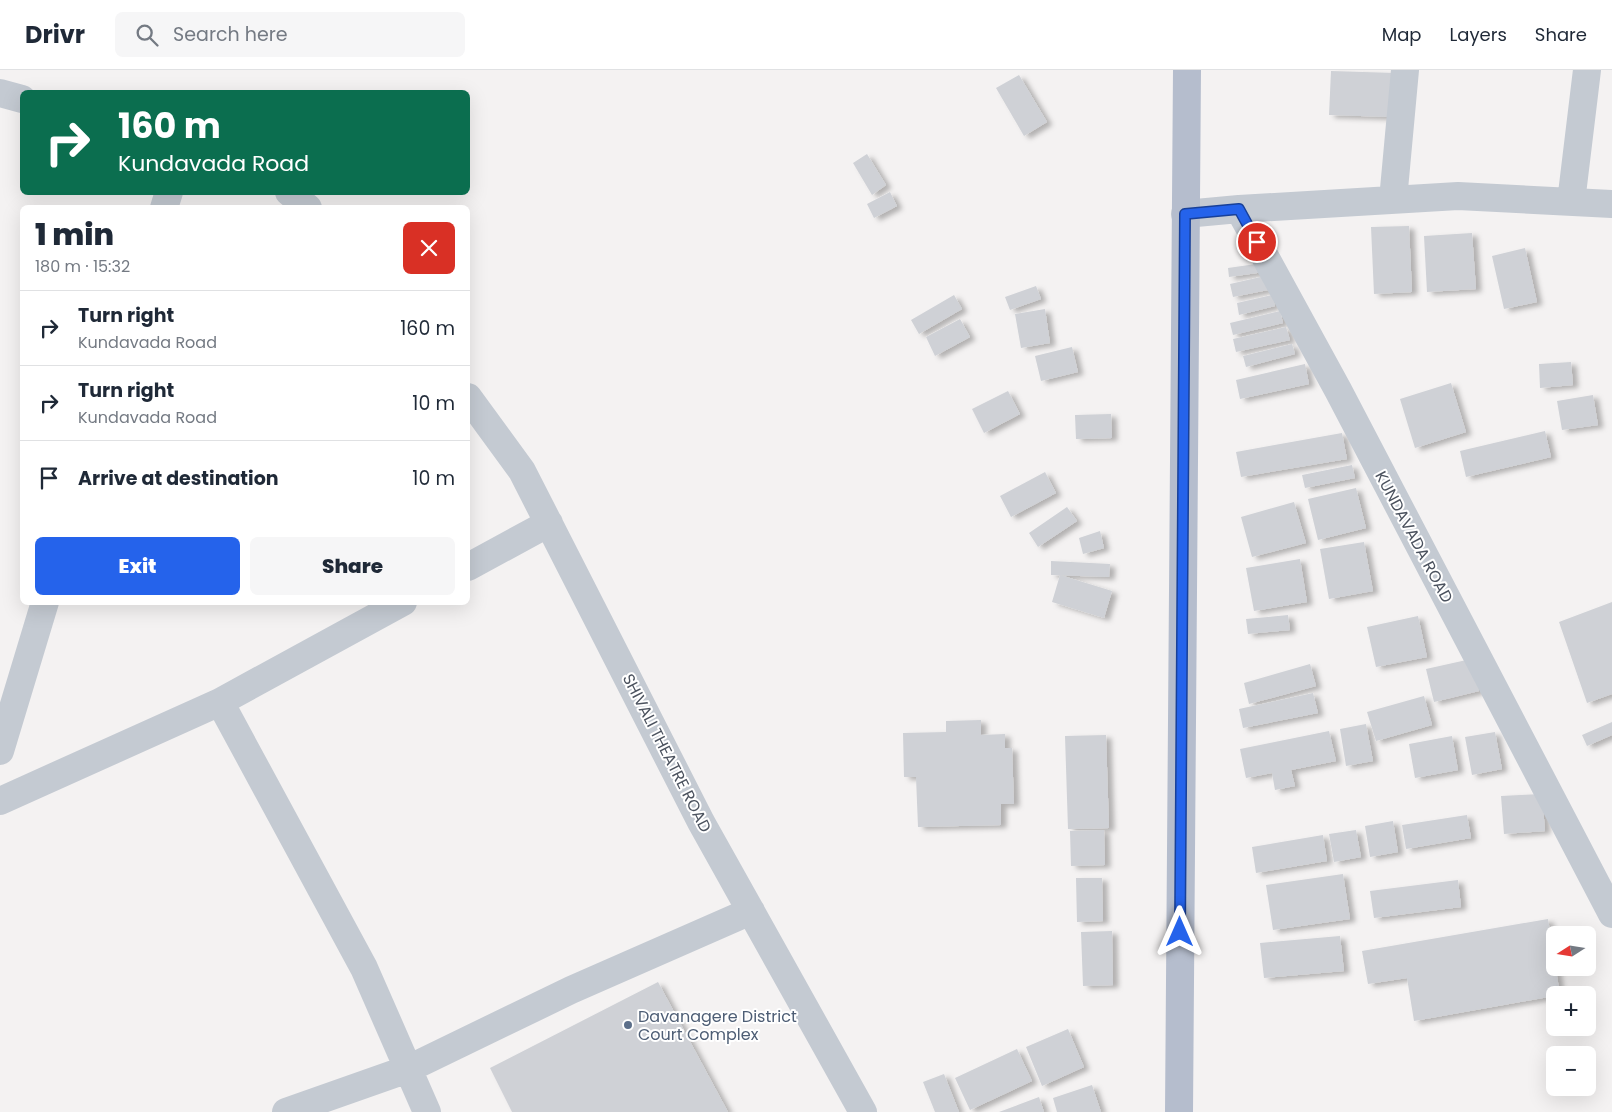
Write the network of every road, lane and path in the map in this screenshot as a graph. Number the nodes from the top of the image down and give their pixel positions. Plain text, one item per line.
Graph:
1 (1187, 70) edge
2 (1405, 70) edge
3 (1587, 70) edge
4 (0, 93) edge
5 (20, 98) edge
6 (293, 195) edge
7 (1393, 200) junction
8 (1570, 202) junction
9 (1612, 204) edge
10 (304, 205) edge
11 (1239, 209) junction
12 (1185, 214) junction
13 (470, 400) edge
14 (549, 523) junction
15 (470, 566) edge
16 (44, 605) edge
17 (398, 605) edge
18 (220, 702) junction
19 (0, 752) edge
20 (0, 801) edge
21 (751, 911) junction
22 (1612, 914) edge
23 (408, 1069) junction
24 (286, 1112) edge
25 (427, 1112) edge
26 (863, 1112) edge
27 (1179, 1112) edge

1 - 12 main road
2 - 7 street
3 - 8 street
4 - 5 street
6 - 10 street
7 - 8 street
7 - 11 street
8 - 9 street
11 - 12 street
11 - 22 street, KUNDAVADA ROAD
12 - 27 main road
13 - 14 street, SHIVALI THEATRE ROAD
14 - 15 street
14 - 21 street, SHIVALI THEATRE ROAD
16 - 19 street
17 - 18 street
18 - 20 street
18 - 23 street
21 - 23 street
21 - 26 street, SHIVALI THEATRE ROAD
23 - 24 street
23 - 25 street

